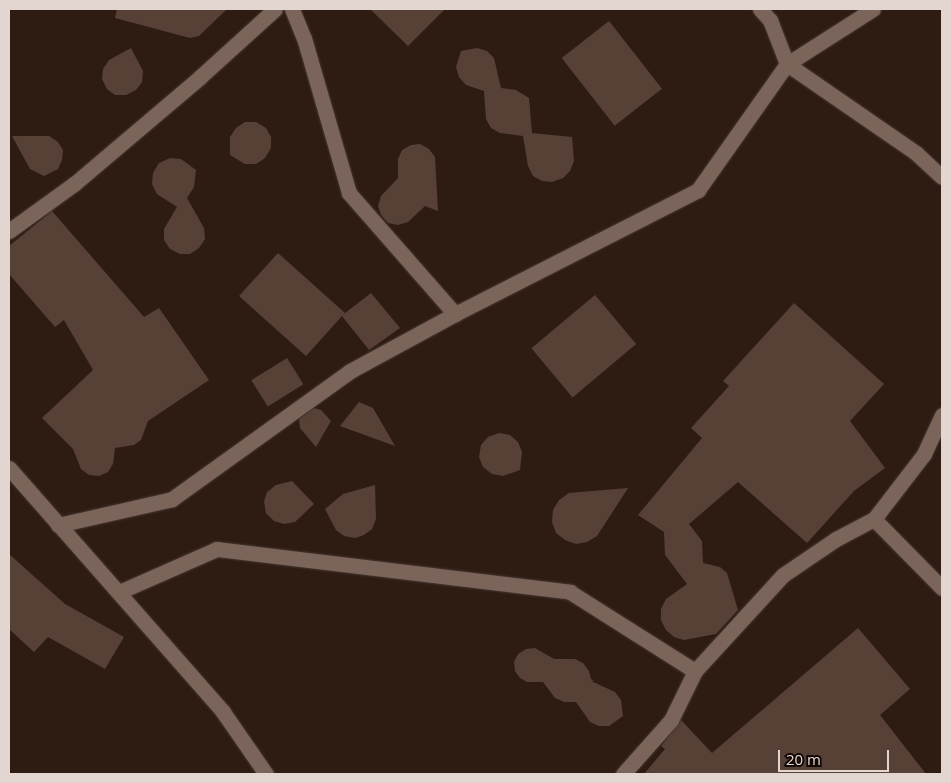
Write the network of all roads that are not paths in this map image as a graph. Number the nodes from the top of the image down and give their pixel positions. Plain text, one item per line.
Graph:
1 (275, 9) edge
2 (292, 9) edge
3 (760, 9) edge
4 (873, 9) edge
5 (787, 64) junction
6 (942, 177) edge
7 (9, 231) edge
8 (455, 314) junction
9 (942, 415) edge
10 (9, 468) edge
11 (874, 519) junction
12 (58, 525) junction
13 (942, 588) edge
14 (119, 592) junction
15 (695, 671) junction
16 (266, 774) edge
17 (623, 774) edge

1 - 7 street
2 - 8 street
3 - 5 street
4 - 5 street
5 - 6 street
5 - 8 street
8 - 12 street
9 - 11 street
10 - 12 street
11 - 13 street
11 - 15 street
12 - 14 street
14 - 15 street
14 - 16 street
15 - 17 street

